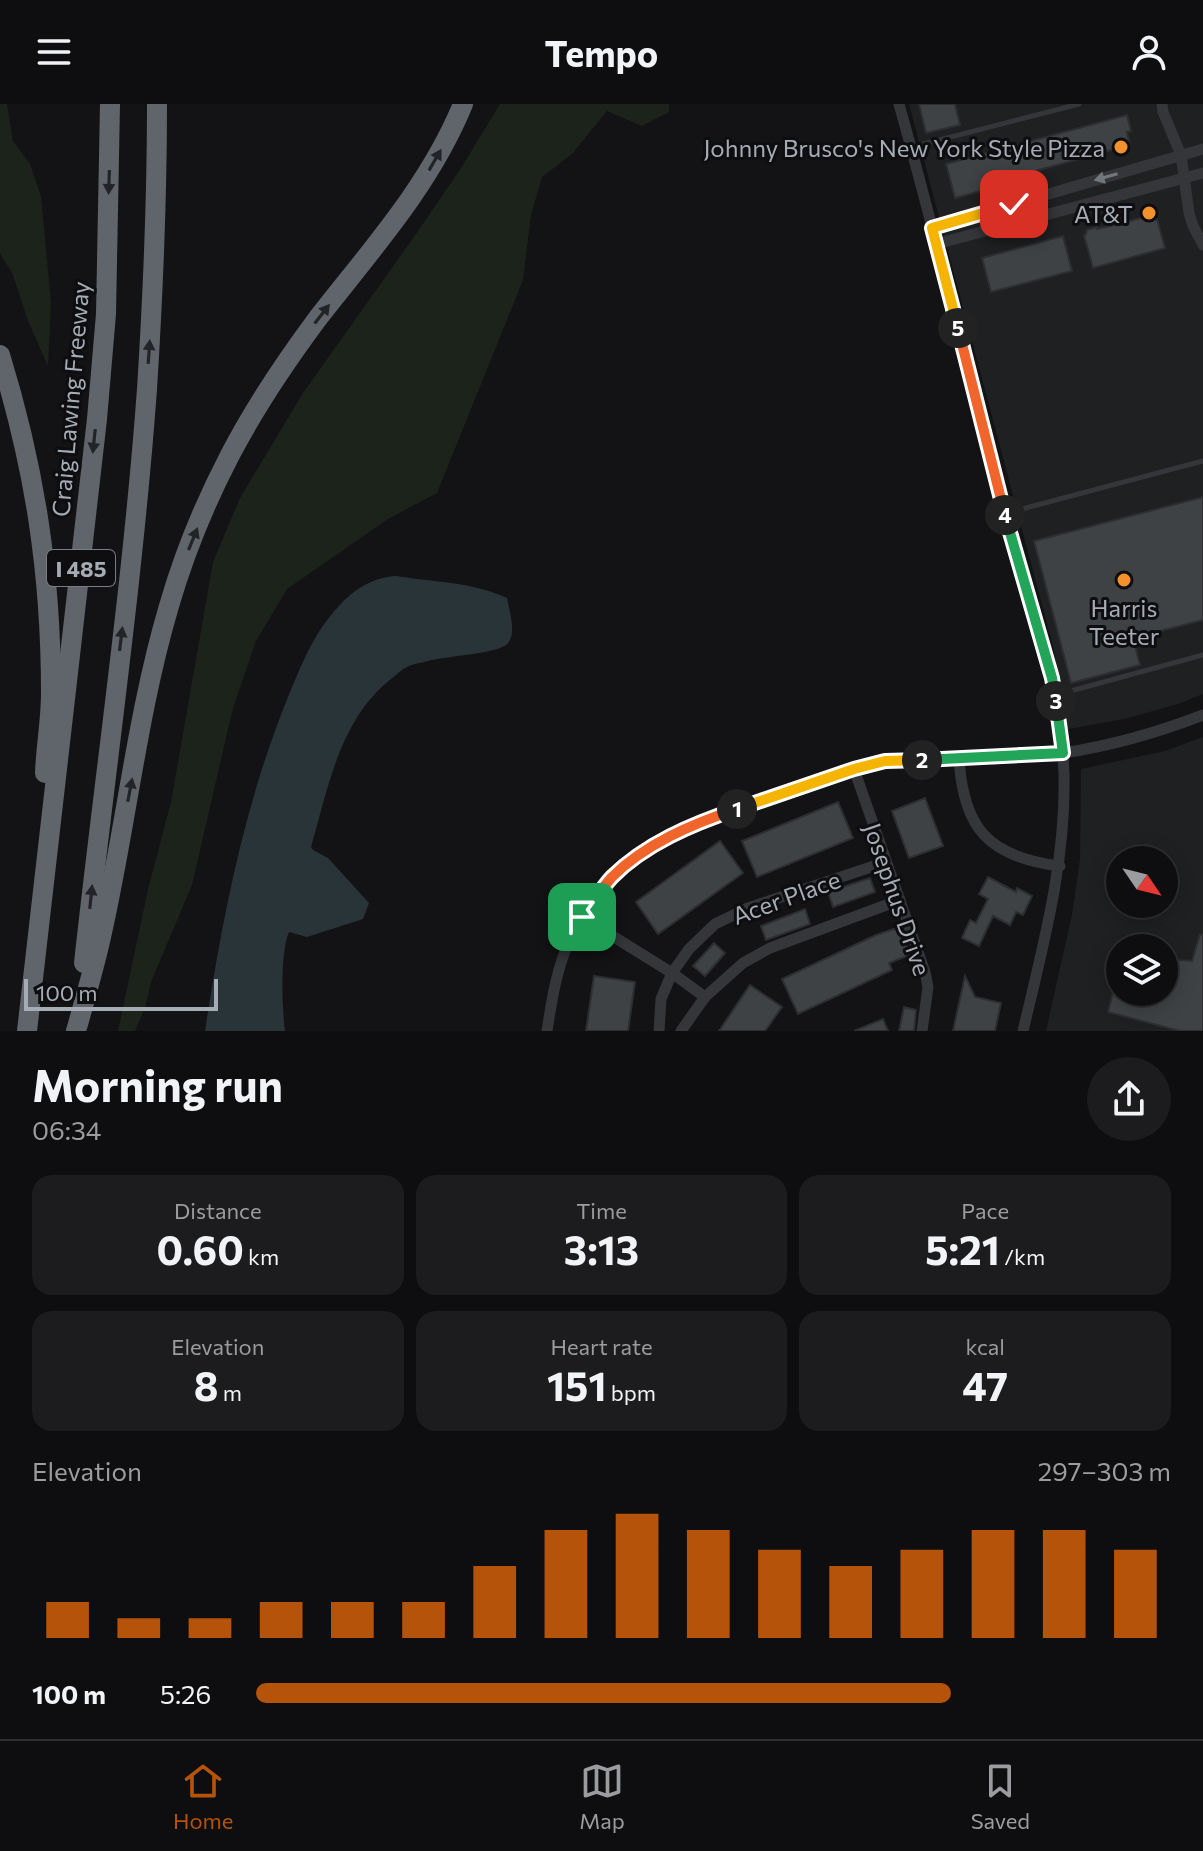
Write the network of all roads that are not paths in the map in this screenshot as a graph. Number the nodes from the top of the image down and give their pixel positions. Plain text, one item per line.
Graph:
1 (110, 104) edge
2 (157, 104) edge
3 (463, 104) edge
4 (899, 104) edge
5 (1079, 104) edge
6 (1162, 104) edge
7 (912, 147) junction
8 (1203, 149) edge
9 (1181, 155) junction
10 (1203, 173) edge
11 (1185, 178) junction
12 (932, 228) junction
13 (936, 244) junction
14 (1203, 245) edge
15 (0, 355) edge
16 (1203, 461) edge
17 (1005, 513) junction
18 (1203, 655) edge
19 (1055, 696) junction
20 (1203, 715) edge
21 (1063, 753) junction
22 (959, 758) junction
23 (854, 769) junction
24 (886, 862) junction
25 (1060, 866) junction
26 (900, 900) junction
27 (582, 917) junction
28 (38, 934) junction
29 (672, 973) junction
30 (705, 997) junction
31 (27, 1031) edge
32 (76, 1031) edge
33 (547, 1031) edge
34 (659, 1031) edge
35 (681, 1031) edge
36 (922, 1031) edge
37 (1023, 1031) edge

1 -> 28 highway, Craig Lawing Freeway / I 485
32 -> 2 highway, I 485
32 -> 3 highway
4 - 7 street
5 - 7 lane
6 - 9 street
7 - 12 street
8 - 9 street
9 - 11 street
9 -> 12 street
10 - 11 street
11 - 13 street
11 - 14 street
12 - 13 street
13 - 17 street
15 - 28 highway
16 - 17 lane
17 - 19 street
18 - 19 lane
19 - 21 street
20 - 21 street
21 - 22 street
21 - 25 street
22 - 23 street
22 - 25 street
23 - 24 street, Josephus Drive
23 - 27 street
24 - 26 street, Josephus Drive
24 - 29 street, Acer Place
25 - 37 street
26 - 30 street
26 - 36 street, Josephus Drive
27 - 29 street
27 - 33 street
28 - 31 highway, Craig Lawing Freeway / I 485
29 - 30 street
29 - 34 street, Acer Place
30 - 35 street

